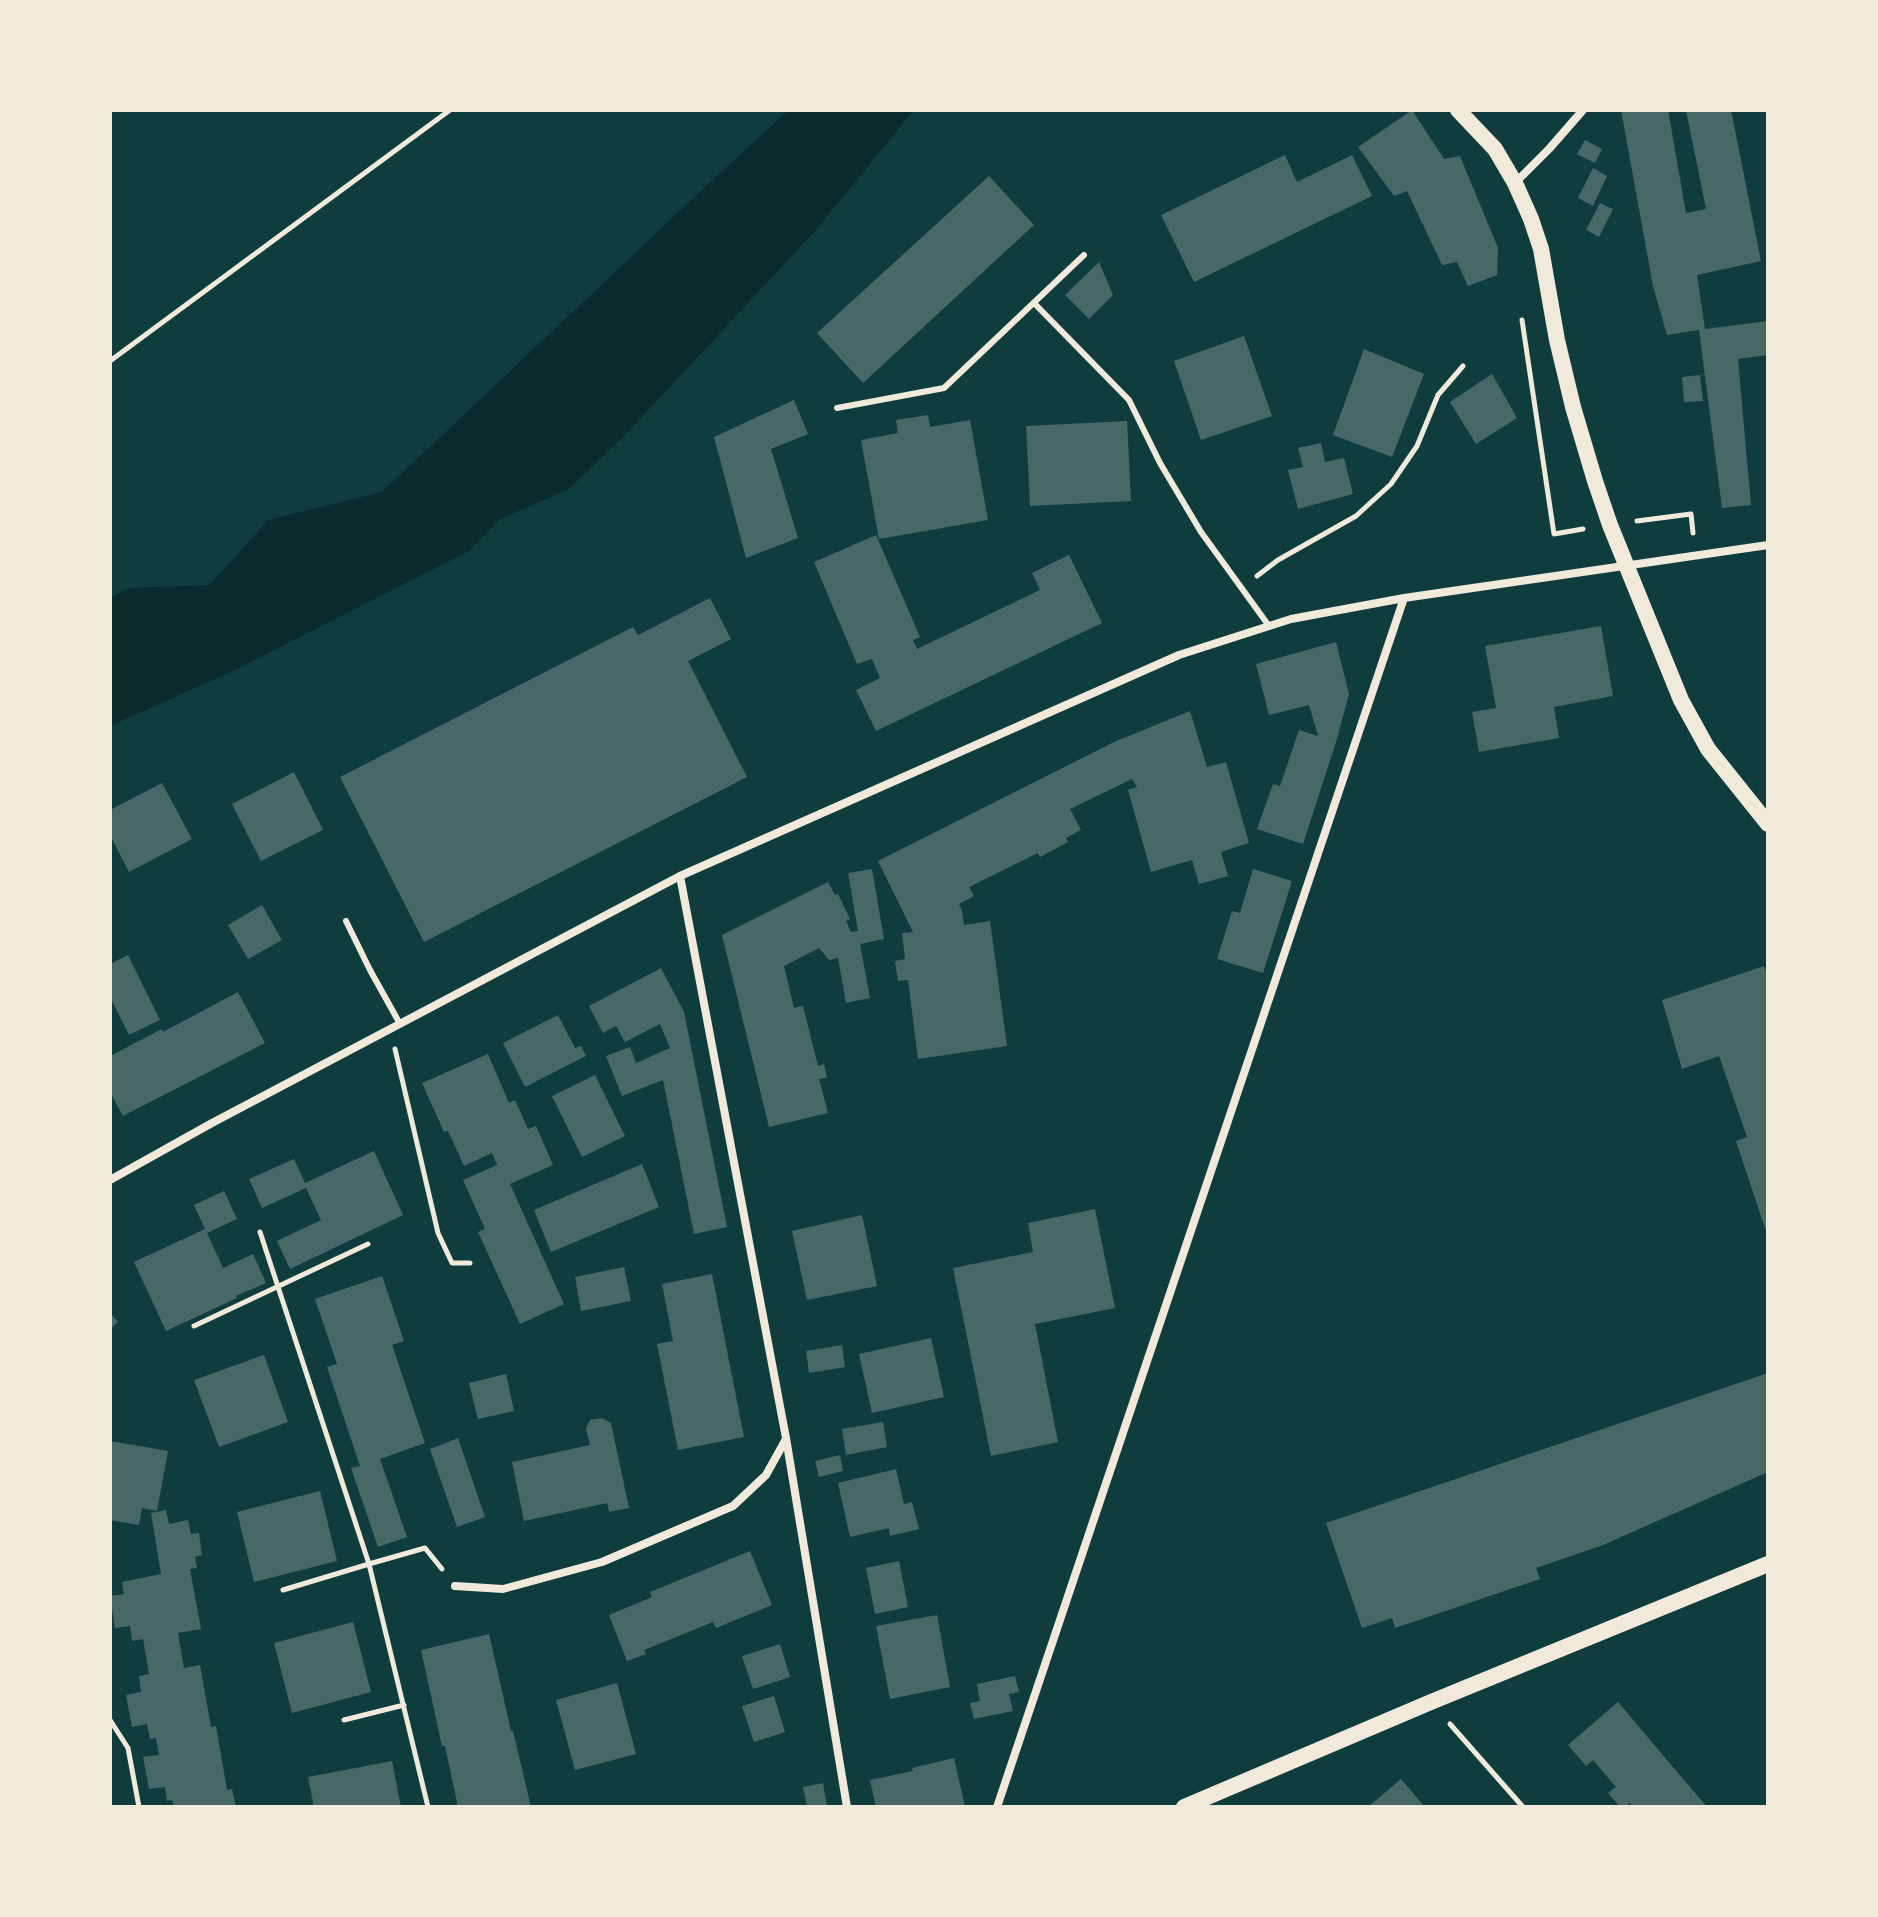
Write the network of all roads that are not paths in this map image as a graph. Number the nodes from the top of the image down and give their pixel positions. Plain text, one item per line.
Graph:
1 (1458, 110) edge
2 (1583, 110) edge
3 (1515, 183) junction
4 (1084, 255) dead end
5 (1034, 303) junction
6 (837, 408) dead end
7 (1768, 545) edge
8 (1627, 566) junction
9 (1404, 598) junction
10 (1269, 626) junction
11 (1768, 824) edge
12 (680, 876) junction
13 (346, 921) dead end
14 (400, 1024) junction
15 (110, 1180) edge
16 (786, 1438) junction
17 (1768, 1564) edge
18 (455, 1586) road end
19 (847, 1807) edge
20 (997, 1807) edge
21 (1184, 1807) edge

1 - 3 main road
2 - 3 street
3 - 8 main road
4 - 5 lane
5 - 6 lane
5 - 10 lane
7 - 8 street
8 - 9 street
8 - 11 main road
9 - 10 street
9 - 20 street
10 - 12 street
12 - 14 street
12 - 16 street
13 - 14 lane
14 - 15 street
16 - 18 street
16 - 19 street
17 - 21 main road

